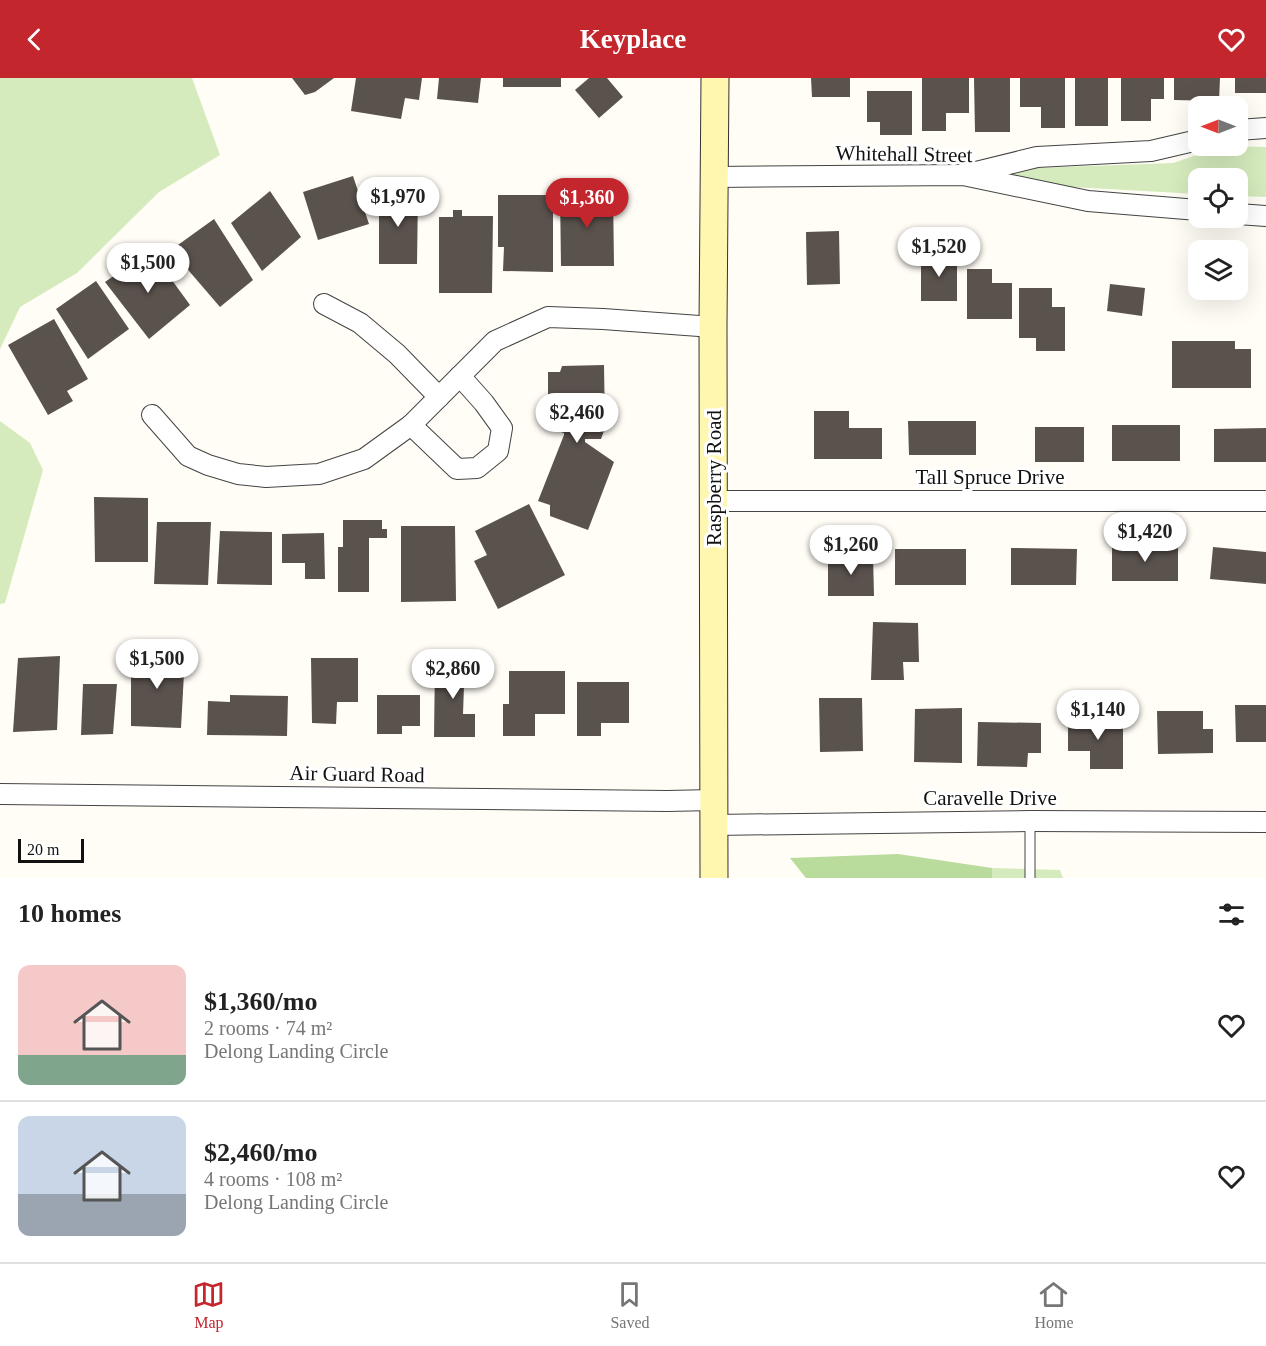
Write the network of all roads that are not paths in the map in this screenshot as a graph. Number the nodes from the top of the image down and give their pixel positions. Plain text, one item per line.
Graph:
1 (715, 78) edge
2 (1266, 128) edge
3 (1248, 129) edge
4 (1188, 142) edge
5 (963, 175) junction
6 (713, 177) junction
7 (1188, 209) edge
8 (1248, 215) edge
9 (1266, 216) edge
10 (324, 303) dead end
11 (713, 327) junction
12 (460, 376) junction
13 (440, 397) junction
14 (152, 415) dead end
15 (411, 425) junction
16 (714, 501) junction
17 (1266, 501) edge
18 (0, 794) edge
19 (714, 813) junction
20 (1030, 821) junction
21 (1266, 822) edge
22 (714, 878) edge
23 (1030, 878) edge

1 - 6 main road, Raspberry Road
2 - 3 street
4 - 5 street
5 - 6 street, Whitehall Street
5 - 7 street, Whitehall Street
6 - 11 main road, Raspberry Road
8 - 9 street
10 - 13 street
11 - 12 street
11 - 16 main road, Raspberry Road
12 - 13 street
12 - 15 street
13 - 15 street
14 - 15 street
16 - 17 street, Tall Spruce Drive
16 - 19 main road, Raspberry Road
18 - 19 street, Air Guard Road
19 - 20 street, Caravelle Drive
19 - 22 main road, Raspberry Road
20 - 21 street, Caravelle Drive
20 - 23 lane

